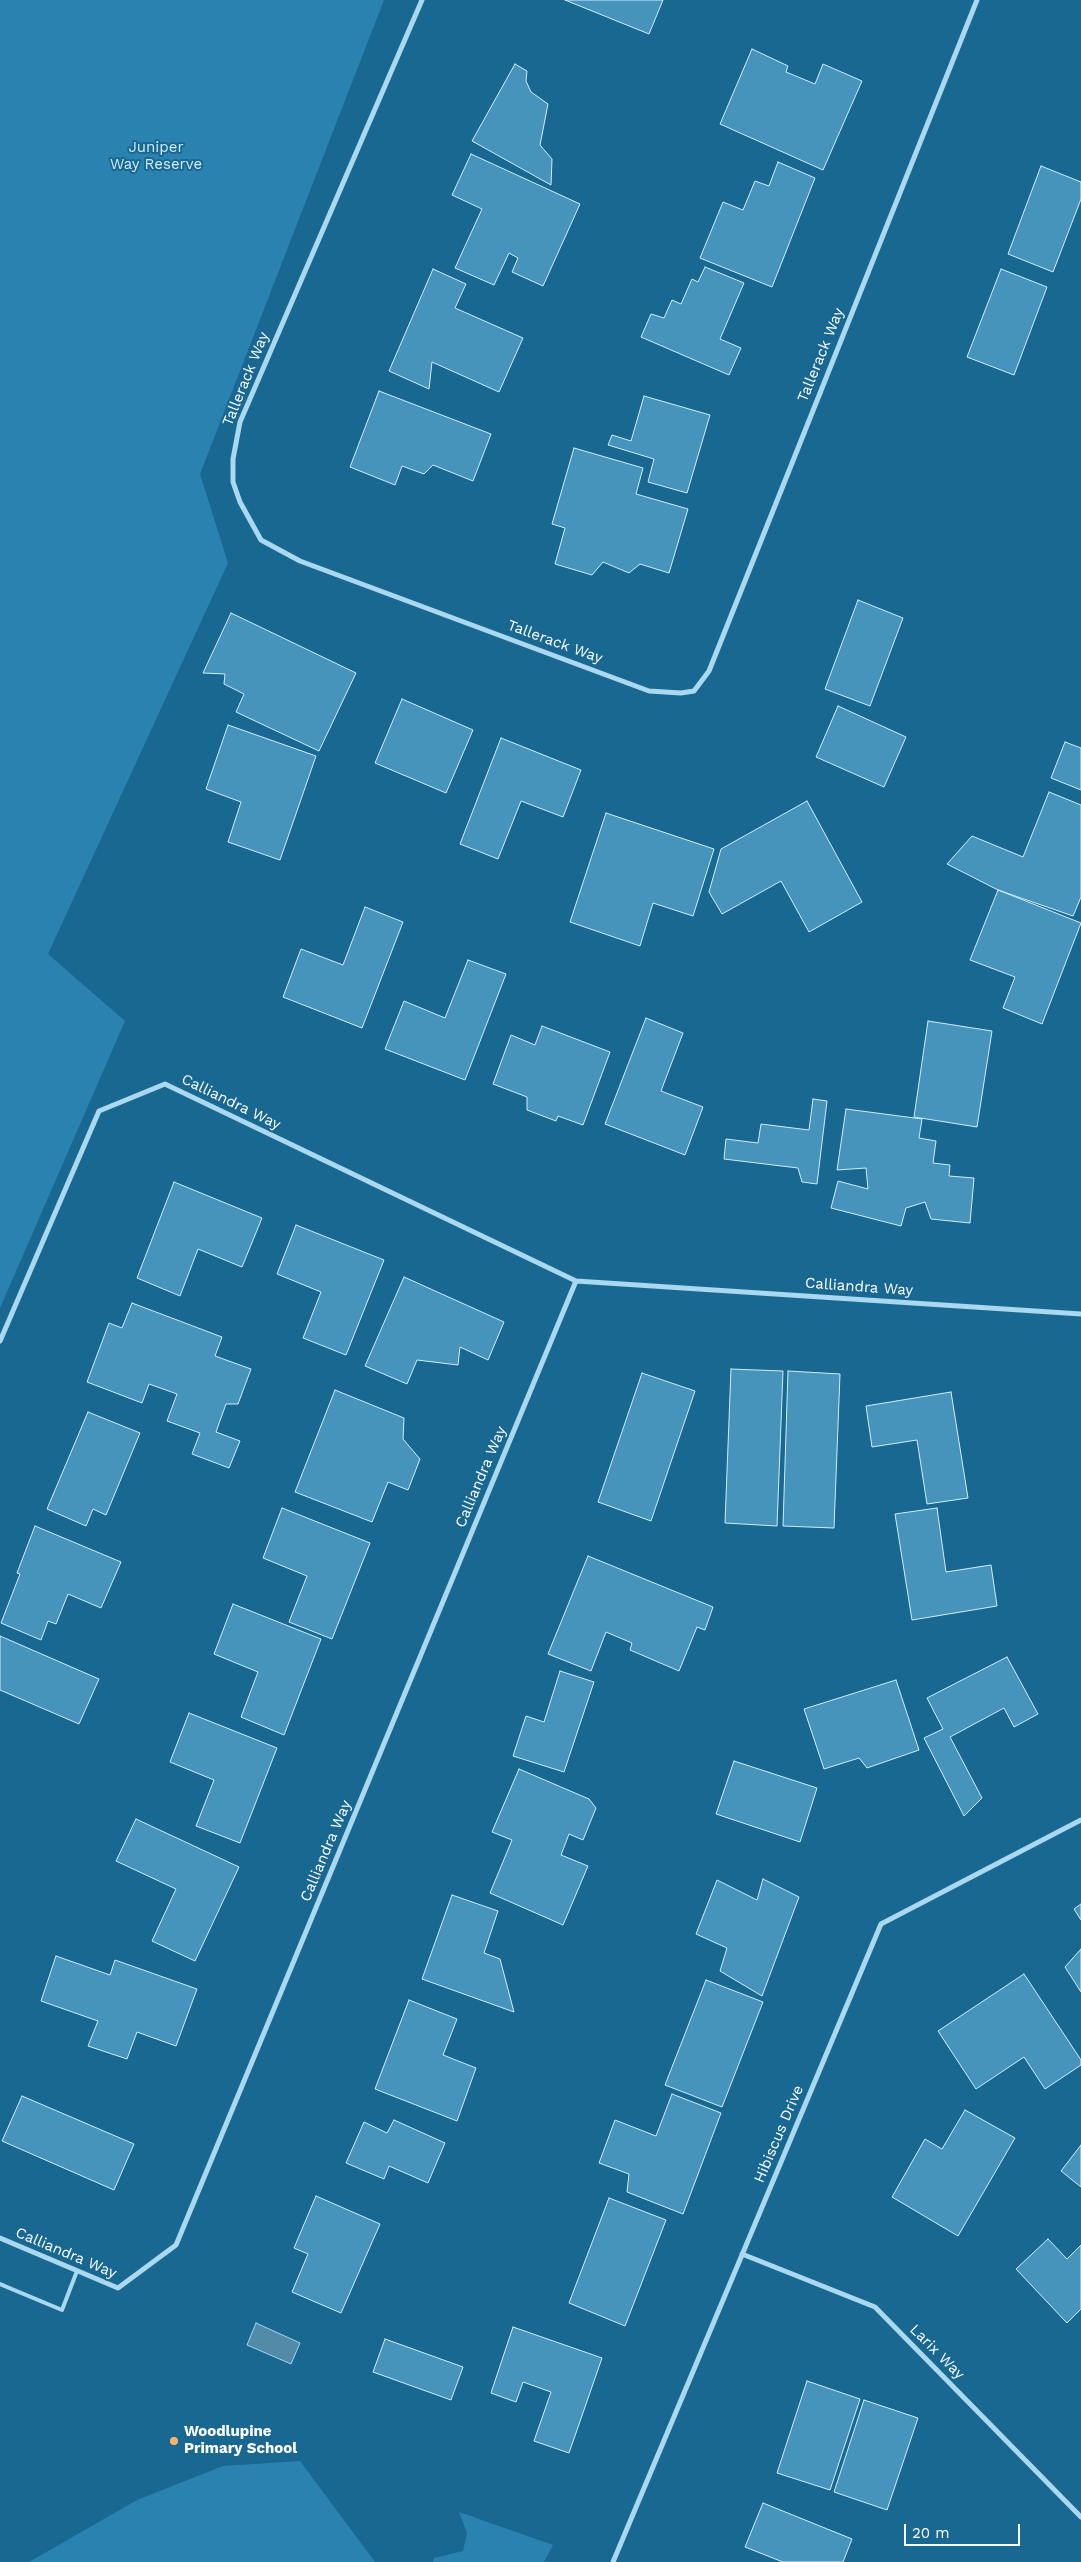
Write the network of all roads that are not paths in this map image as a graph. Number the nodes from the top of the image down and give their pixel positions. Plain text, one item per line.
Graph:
1 (422, 0) edge
2 (976, 0) edge
3 (576, 1282) junction
4 (1081, 1314) edge
5 (0, 1341) edge
6 (1081, 1820) edge
7 (0, 2238) edge
8 (742, 2254) junction
9 (78, 2271) junction
10 (0, 2284) edge
11 (1081, 2516) edge
12 (613, 2562) edge

1 - 2 street, Tallerack Way
3 - 4 street, Calliandra Way
3 - 5 street, Calliandra Way
3 - 9 street, Calliandra Way
6 - 8 street, Hibiscus Drive
7 - 9 street, Calliandra Way
8 - 11 street, Larix Way
8 - 12 street, Hibiscus Drive
9 - 10 lane

